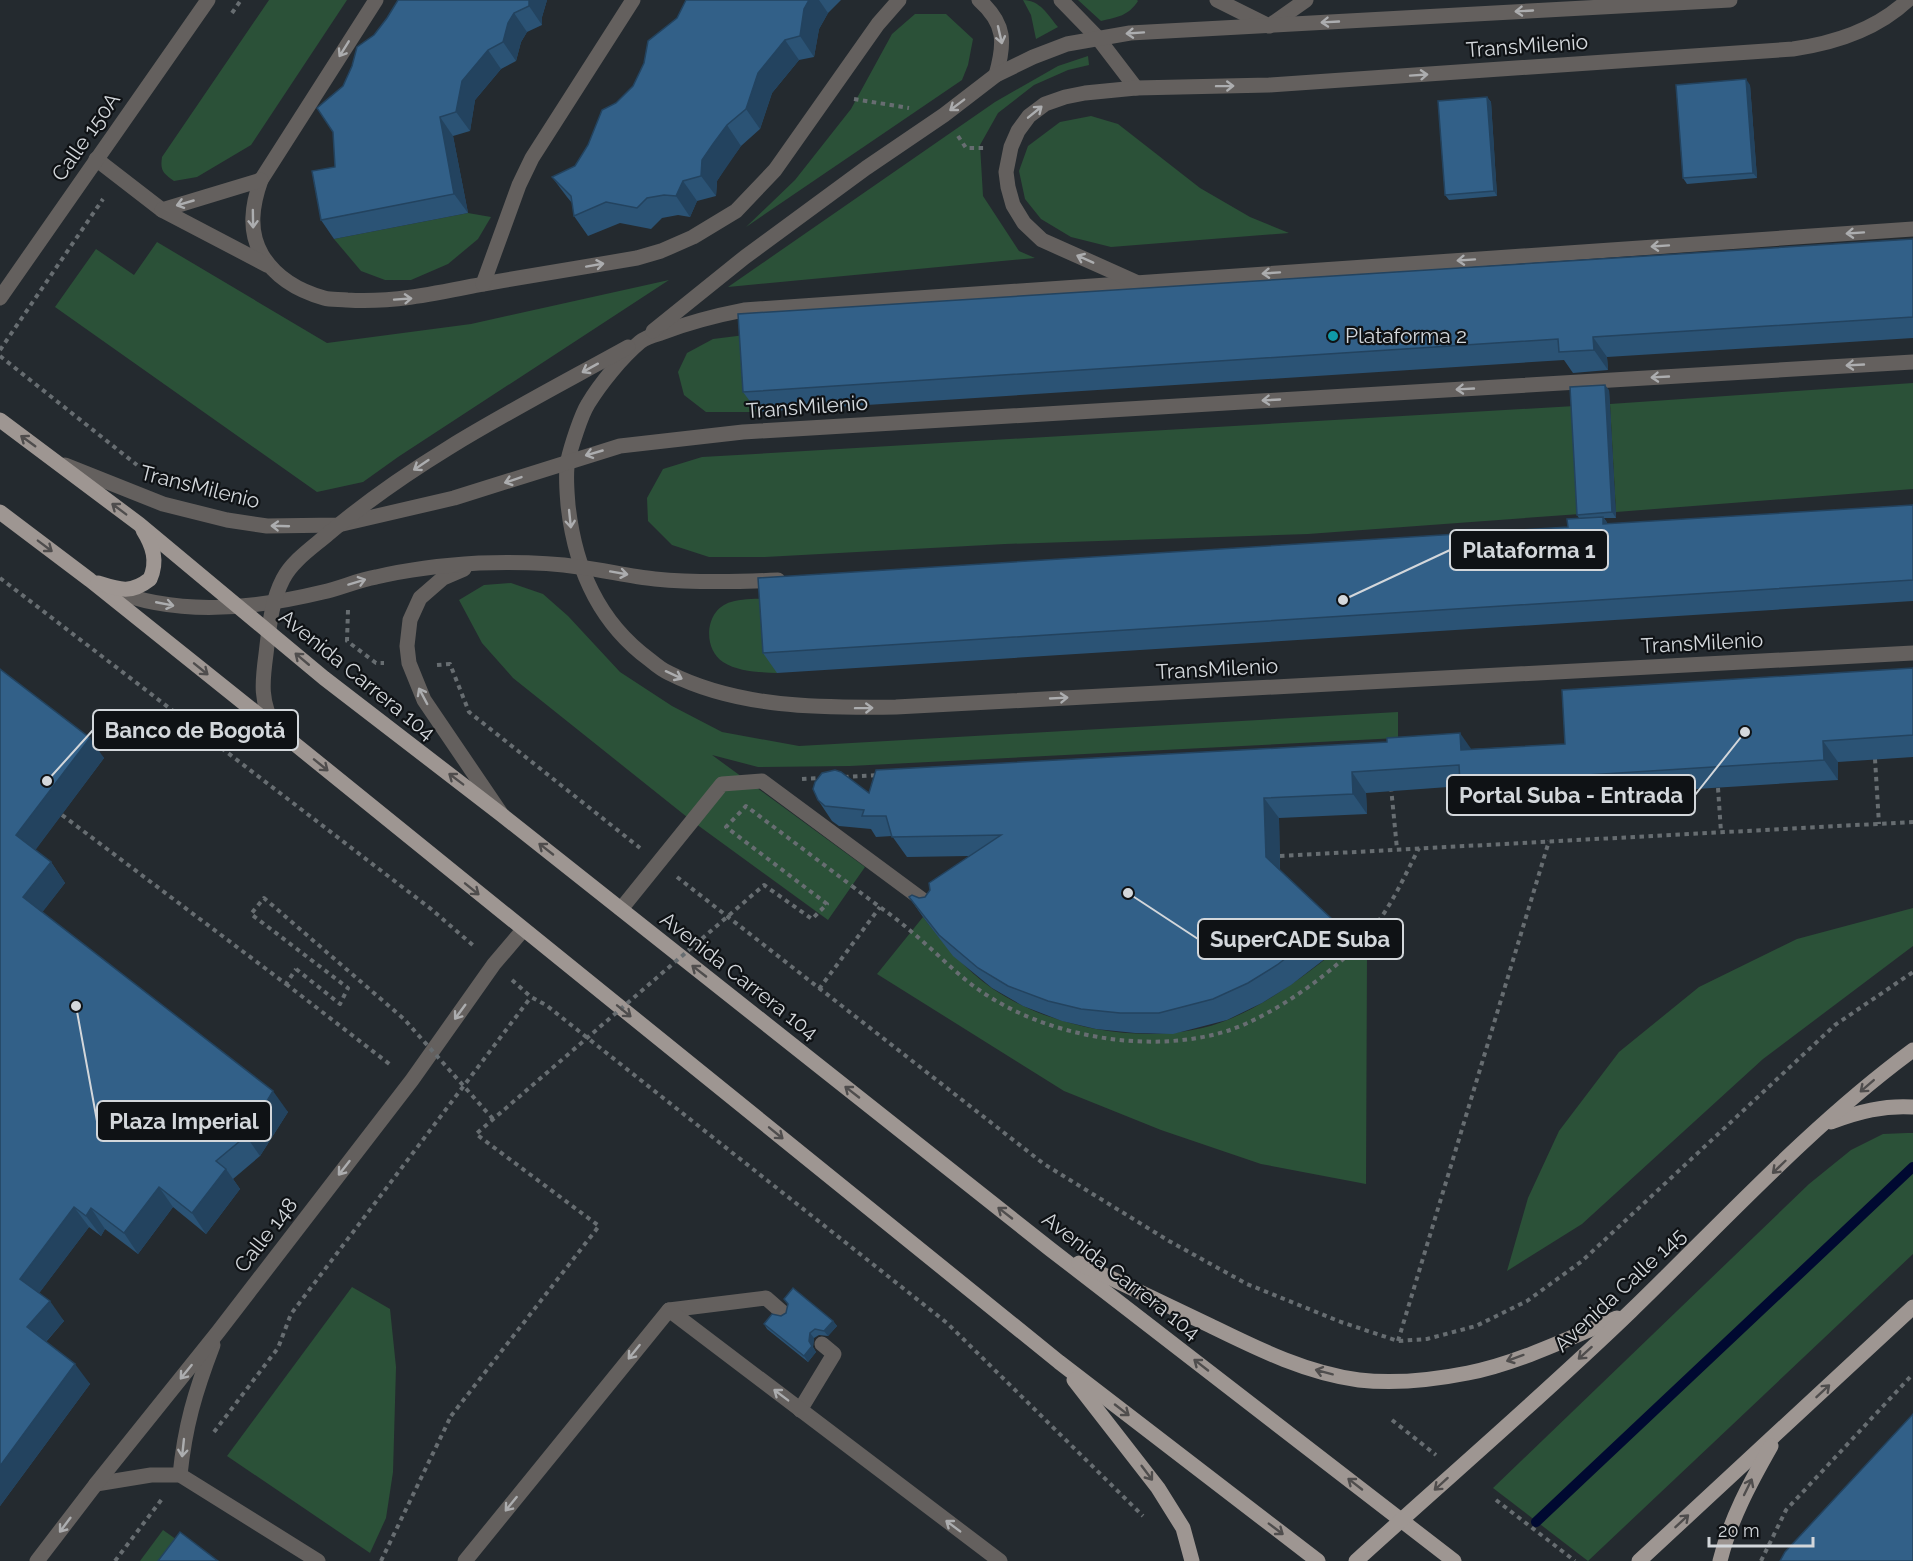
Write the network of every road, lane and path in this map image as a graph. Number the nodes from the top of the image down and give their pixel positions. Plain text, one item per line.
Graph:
1 (208, 0) edge
2 (376, 0) edge
3 (633, 0) edge
4 (899, 0) edge
5 (979, 0) edge
6 (1061, 0) edge
7 (1217, 0) edge
8 (1306, 0) edge
9 (1730, 0) edge
10 (1908, 0) edge
11 (1269, 26) junction
12 (1097, 38) junction
13 (996, 75) junction
14 (1136, 88) junction
15 (96, 159) junction
16 (261, 180) junction
17 (162, 210) junction
18 (1913, 229) edge
19 (269, 266) junction
20 (1138, 283) junction
21 (483, 284) junction
22 (0, 297) edge
23 (642, 340) junction
24 (0, 356) edge
25 (1913, 362) edge
26 (0, 420) edge
27 (568, 461) junction
28 (56, 462) junction
29 (141, 468) dead end
30 (0, 512) edge
31 (139, 524) junction
32 (339, 525) junction
33 (478, 563) junction
34 (580, 567) junction
35 (0, 578) edge
36 (792, 579) edge
37 (90, 580) junction
38 (274, 601) junction
39 (238, 606) junction
40 (348, 619) dead end
41 (268, 631) junction
42 (1913, 652) edge
43 (387, 663) dead end
44 (432, 665) dead end
45 (275, 728) junction
46 (1875, 759) edge
47 (880, 775) edge
48 (762, 781) junction
49 (1390, 781) edge
50 (1718, 788) edge
51 (62, 815) dead end
52 (502, 815) junction
53 (1913, 822) edge
54 (1879, 824) junction
55 (1721, 832) junction
56 (1549, 841) junction
57 (1419, 848) junction
58 (1397, 849) junction
59 (1280, 856) dead end
60 (658, 863) junction
61 (898, 882) junction
62 (879, 907) junction
63 (621, 909) junction
64 (935, 909) edge
65 (523, 930) junction
66 (494, 964) junction
67 (1913, 972) edge
68 (286, 984) junction
69 (819, 989) junction
70 (531, 997) junction
71 (1913, 1050) edge
72 (412, 1080) junction
73 (1913, 1107) edge
74 (493, 1119) junction
75 (1821, 1126) junction
76 (1050, 1249) junction
77 (1913, 1306) edge
78 (669, 1310) junction
79 (782, 1312) edge
80 (1628, 1313) junction
81 (218, 1332) junction
82 (1398, 1341) junction
83 (822, 1344) dead end
84 (1059, 1362) junction
85 (1913, 1374) edge
86 (800, 1410) junction
87 (1392, 1420) dead end
88 (1780, 1431) junction
89 (209, 1438) dead end
90 (1439, 1456) dead end
91 (180, 1475) junction
92 (96, 1484) junction
93 (1496, 1500) dead end
94 (1147, 1519) dead end
95 (1401, 1520) junction
96 (38, 1561) edge
97 (115, 1561) edge
98 (318, 1561) edge
99 (381, 1561) edge
100 (465, 1561) edge
101 (1000, 1561) edge
102 (1192, 1561) edge
103 (1318, 1561) edge
104 (1356, 1561) edge
105 (1454, 1561) edge
106 (1575, 1561) edge
107 (1639, 1561) edge
108 (1720, 1561) edge
109 (1761, 1561) edge

1 - 15 street, Calle 150A
2 -> 16 street
3 - 21 street
21 -> 4 street
5 -> 13 street
6 - 12 street
7 - 11 street, TransMilenio
8 - 11 street
9 -> 11 street, TransMilenio
14 -> 10 street, TransMilenio
11 -> 12 street, TransMilenio
12 - 13 street, TransMilenio
12 - 14 street
13 -> 23 street, TransMilenio
20 -> 14 street, TransMilenio
15 - 17 street
15 - 22 street, Calle 150A
16 -> 17 street
16 -> 19 street
17 - 19 street
18 -> 20 street, TransMilenio
19 -> 21 street
20 - 23 street, TransMilenio
23 - 27 street, TransMilenio
23 -> 32 street, TransMilenio
24 - 29 path
25 -> 27 street, TransMilenio
28 -> 26 main road, Avenida Carrera 104
27 -> 32 street, TransMilenio
27 -> 34 street, TransMilenio
31 -> 28 main road, Avenida Carrera 104
32 -> 28 street, TransMilenio
30 -> 37 main road
31 - 37 main road
31 - 39 main road, Avenida Carrera 104
32 - 38 street, TransMilenio
33 - 34 street
38 -> 33 street
52 -> 33 street
34 -> 36 street
34 -> 42 street, TransMilenio
35 - 66 path
37 -> 39 street
37 -> 45 main road
38 - 39 street
38 - 41 street, TransMilenio
39 - 41 main road, Avenida Carrera 104
40 - 43 path
41 - 45 street, TransMilenio
52 -> 41 main road, Avenida Carrera 104
44 - 60 path
45 -> 65 main road
46 - 54 path
47 - 48 path
48 - 60 street
48 - 61 street
49 - 58 path
50 - 55 path
51 - 68 path
63 -> 52 main road, Avenida Carrera 104
53 - 54 path
54 - 55 path
55 - 56 path
56 - 57 path
56 - 82 path
57 - 58 path
57 - 62 path
58 - 59 path
60 - 63 street
60 - 69 path
61 - 62 path
61 - 64 street
62 - 69 path
62 - 74 path, bridge
76 -> 63 main road, Avenida Carrera 104
65 - 66 street, Calle 148
65 -> 84 main road
66 - 70 path
66 -> 72 street, Calle 148
67 - 82 path
68 - 72 path
68 - 74 path, bridge
69 - 82 path
70 - 89 path
70 - 94 path
71 -> 75 main road, Avenida Calle 145
72 -> 81 street, Calle 148
73 - 75 main road
74 - 99 path, bridge
75 -> 80 main road, Avenida Calle 145
80 -> 76 main road
95 -> 76 main road, Avenida Carrera 104
88 -> 77 main road
78 - 79 street
86 -> 78 street
78 -> 100 street
80 -> 95 main road, Avenida Calle 145
81 -> 91 street
81 -> 92 street, Calle 148
83 - 86 street
84 -> 102 main road
84 -> 103 main road
85 - 109 path
101 -> 86 street
87 - 90 path
107 -> 88 main road
108 -> 88 main road
91 - 92 street
91 - 97 path
91 - 98 street
92 -> 96 street, Calle 148
93 - 106 path
95 - 104 main road, Avenida Calle 145
95 - 105 main road, Avenida Carrera 104

